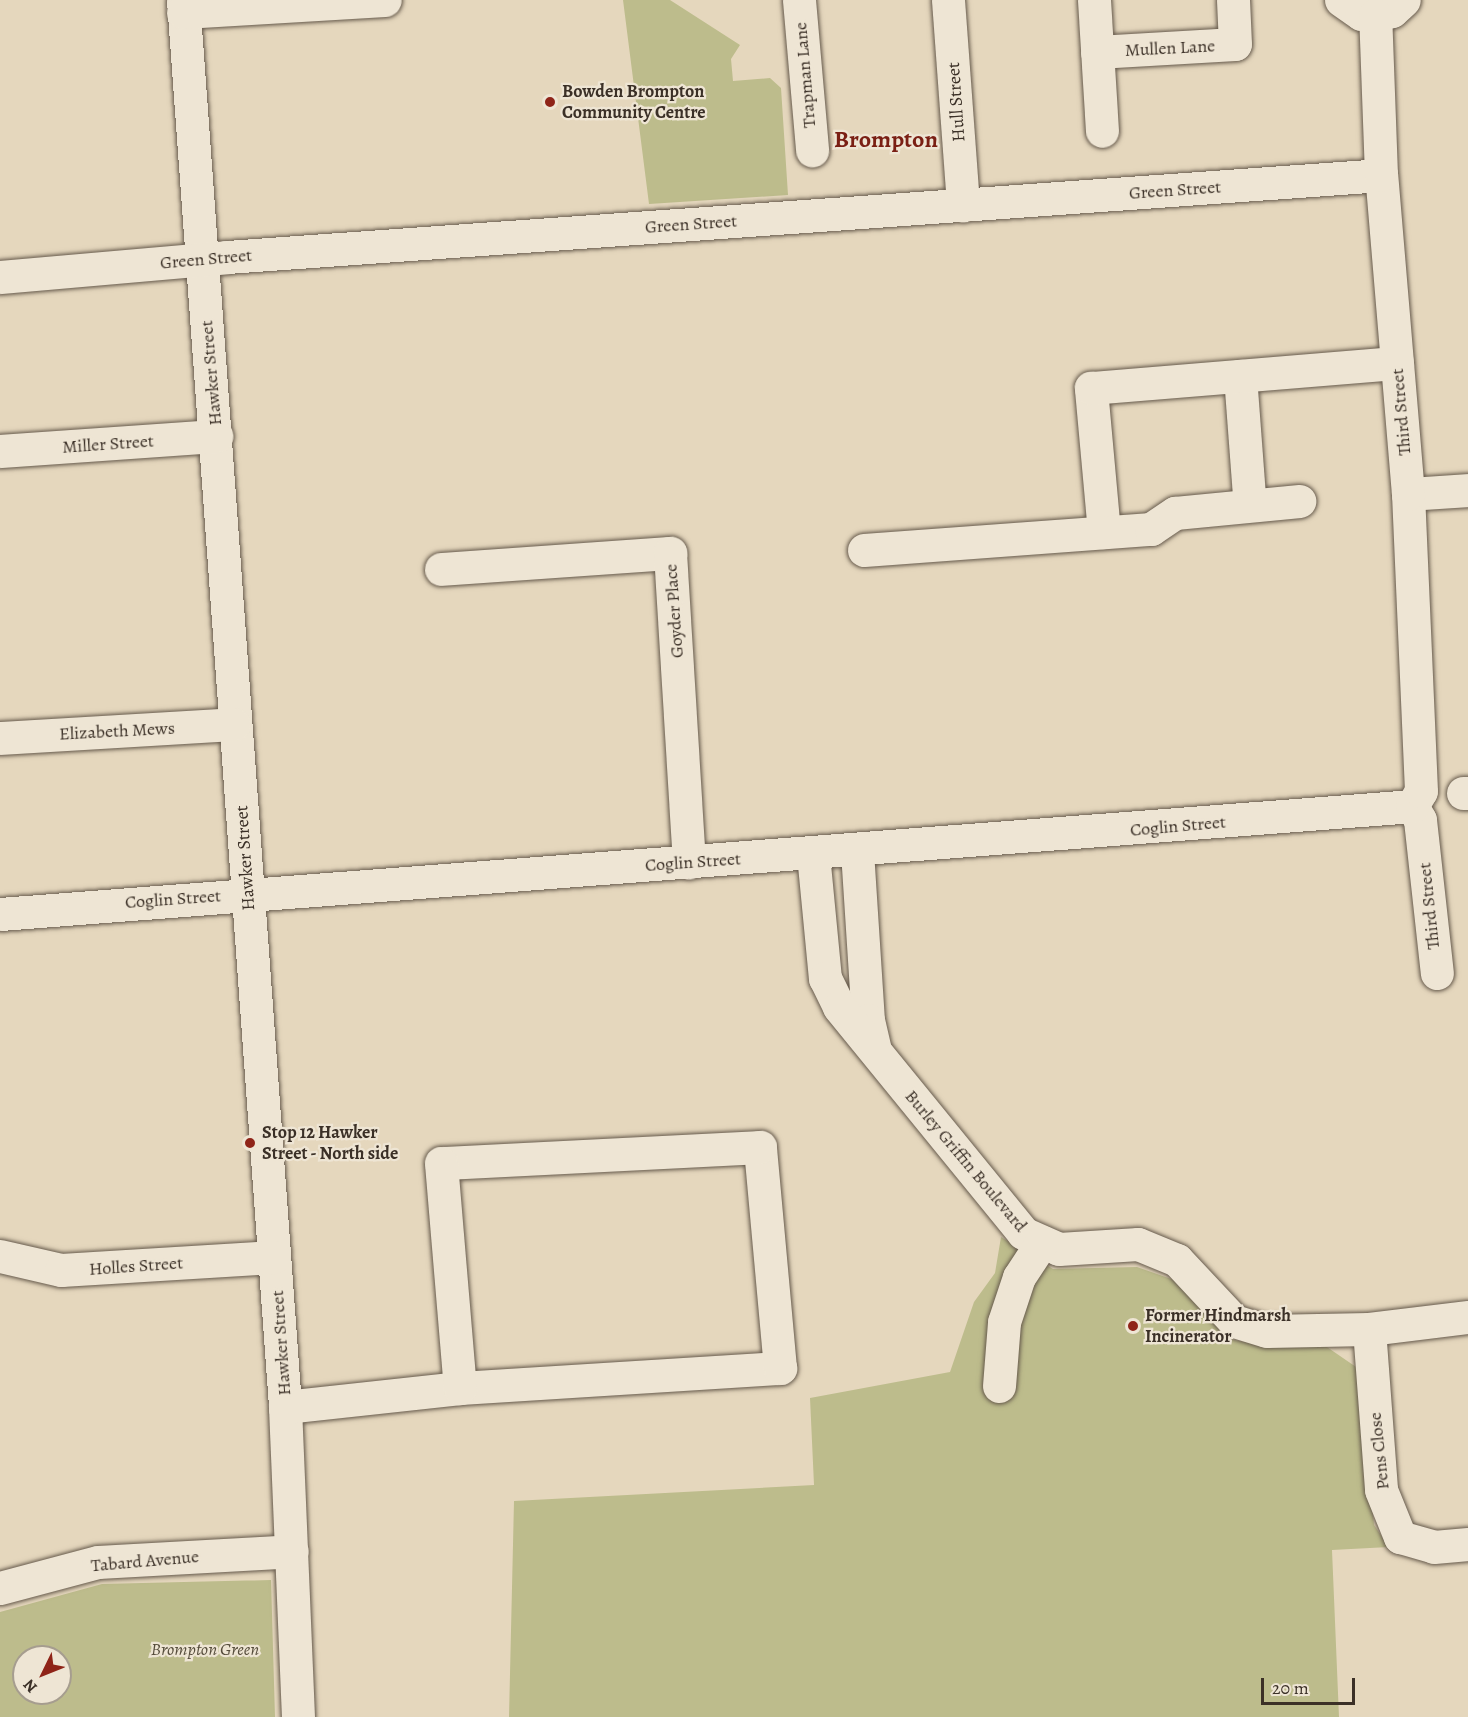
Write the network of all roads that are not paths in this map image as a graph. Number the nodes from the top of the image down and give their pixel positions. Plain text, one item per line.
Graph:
1 (385, 0) edge
2 (799, 0) edge
3 (948, 0) edge
4 (1094, 0) edge
5 (1233, 0) edge
6 (1341, 0) edge
7 (1404, 0) edge
8 (183, 6) edge
9 (1375, 15) junction
10 (1097, 52) junction
11 (1102, 131) dead end
12 (812, 150) dead end
13 (1381, 175) junction
14 (963, 205) junction
15 (201, 258) junction
16 (0, 277) edge
17 (1397, 363) junction
18 (1240, 376) junction
19 (216, 436) junction
20 (0, 451) edge
21 (1468, 490) edge
22 (1408, 494) junction
23 (1249, 496) dead end
24 (1299, 501) dead end
25 (1104, 532) junction
26 (864, 550) dead end
27 (441, 569) dead end
28 (234, 724) junction
29 (0, 738) edge
30 (1400, 807) junction
31 (857, 851) junction
32 (813, 854) junction
33 (690, 862) junction
34 (248, 894) junction
35 (0, 914) edge
36 (1437, 973) dead end
37 (876, 1054) junction
38 (1042, 1242) junction
39 (0, 1256) edge
40 (274, 1257) junction
41 (1468, 1317) edge
42 (1369, 1329) junction
43 (999, 1386) dead end
44 (460, 1388) junction
45 (285, 1407) junction
46 (1468, 1544) edge
47 (292, 1551) junction
48 (0, 1588) edge
49 (298, 1717) edge

1 - 8 street
2 - 12 street, Trapman Lane
3 - 14 street, Hull Street
4 - 10 street
5 - 10 street, Mullen Lane
6 - 9 street
7 - 9 street
8 - 15 street, Hawker Street
9 - 13 street, Third Street
10 - 11 street
13 - 14 street, Green Street
13 - 17 street, Third Street
14 - 15 street, Green Street
15 - 16 street, Green Street
15 - 19 street, Hawker Street
17 - 18 street
17 - 22 street, Third Street
18 - 23 street
18 - 25 street
19 - 20 street, Miller Street
19 - 28 street, Hawker Street
21 - 22 street
22 - 30 street, Third Street
24 - 25 street
25 - 26 street
27 - 33 street, Goyder Place
28 - 29 street, Elizabeth Mews
28 - 34 street, Hawker Street
30 - 31 street, Coglin Street
30 - 36 street, Third Street
31 - 32 street, Coglin Street
31 - 37 street, Burley Griffin Boulevard
32 - 33 street, Coglin Street
32 - 37 street, Burley Griffin Boulevard
33 - 34 street, Coglin Street
34 - 35 street, Coglin Street
34 - 40 street, Hawker Street
37 - 38 street, Burley Griffin Boulevard
38 - 42 street, Burley Griffin Boulevard
38 - 43 street
39 - 40 street, Holles Street
40 - 45 street, Hawker Street
41 - 42 street, Burley Griffin Boulevard
42 - 46 street, Pens Close
44 - 44 street
44 - 45 street
45 - 47 street, Hawker Street
47 - 48 street, Tabard Avenue
47 - 49 street, Hawker Street

